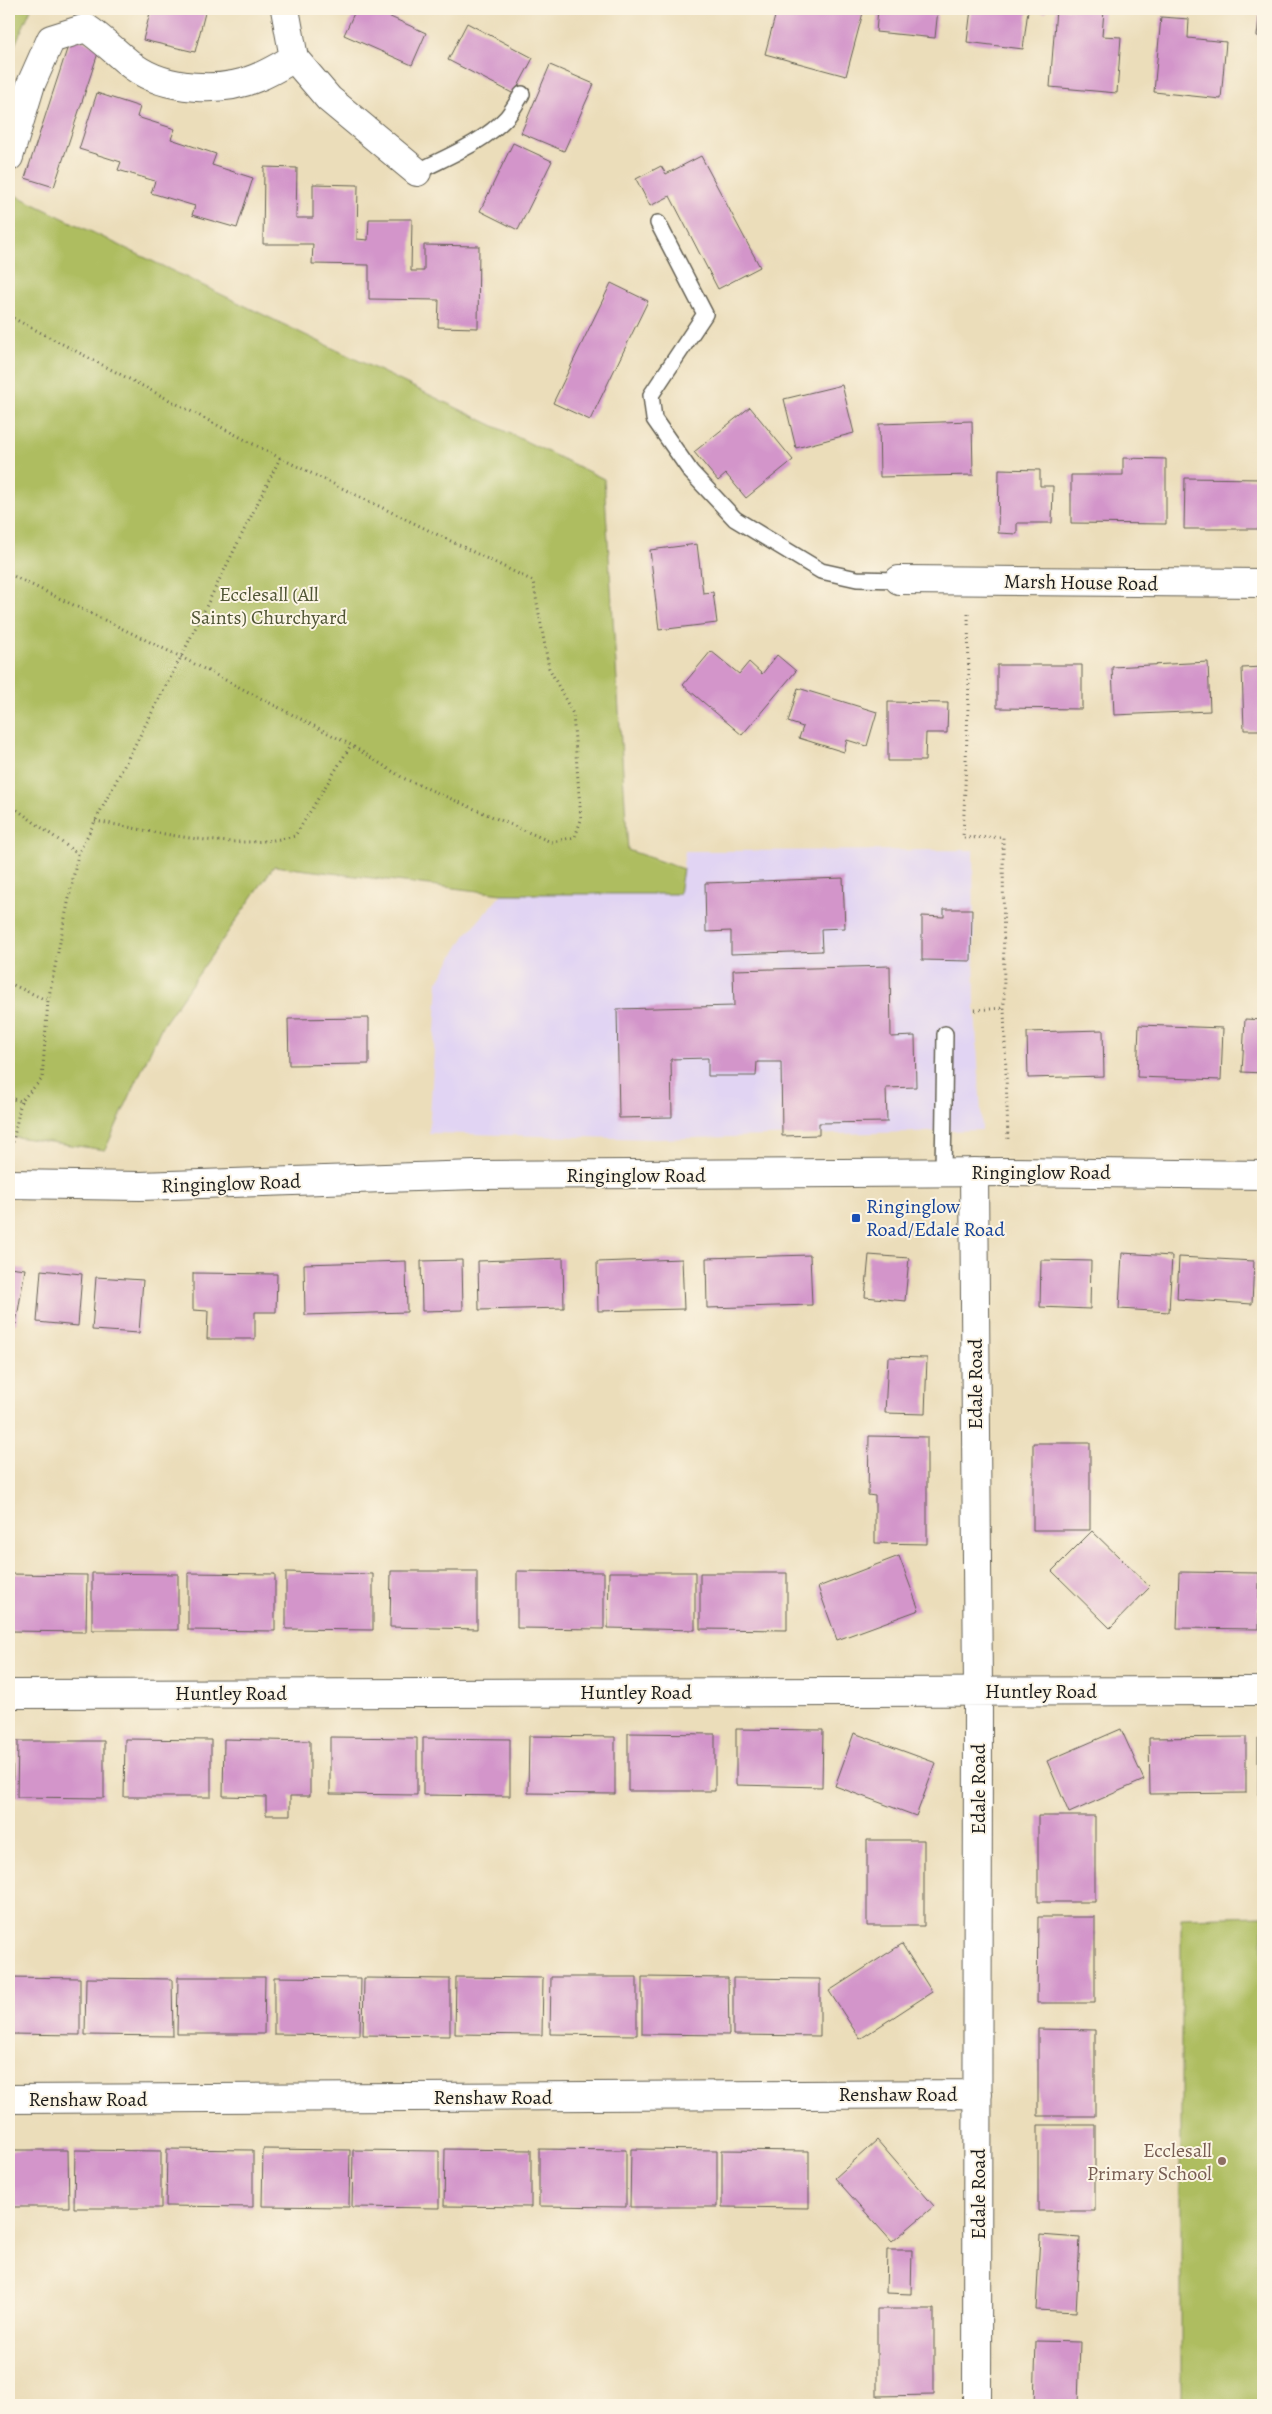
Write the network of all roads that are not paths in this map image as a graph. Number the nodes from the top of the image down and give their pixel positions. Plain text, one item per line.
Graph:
1 (285, 9) edge
2 (294, 58) junction
3 (522, 94) dead end
4 (9, 157) edge
5 (417, 172) joint
6 (658, 223) dead end
7 (899, 580) joint
8 (1263, 583) edge
9 (945, 1034) dead end
10 (943, 1172) junction
11 (974, 1172) junction
12 (1263, 1175) edge
13 (9, 1184) edge
14 (978, 1691) junction
15 (1263, 1691) edge
16 (9, 1694) edge
17 (978, 2094) junction
18 (9, 2100) edge
19 (977, 2405) edge

1 - 2 street
2 - 4 street
2 - 5 street
3 - 5 lane
6 - 7 lane
7 - 8 street, Marsh House Road
9 - 10 lane
10 - 11 street, Ringinglow Road
10 - 13 street, Ringinglow Road
11 - 12 street, Ringinglow Road
11 - 14 street, Edale Road
14 - 15 street, Huntley Road
14 - 16 street, Huntley Road
14 - 17 street, Edale Road
17 - 18 street, Renshaw Road
17 - 19 street, Edale Road

